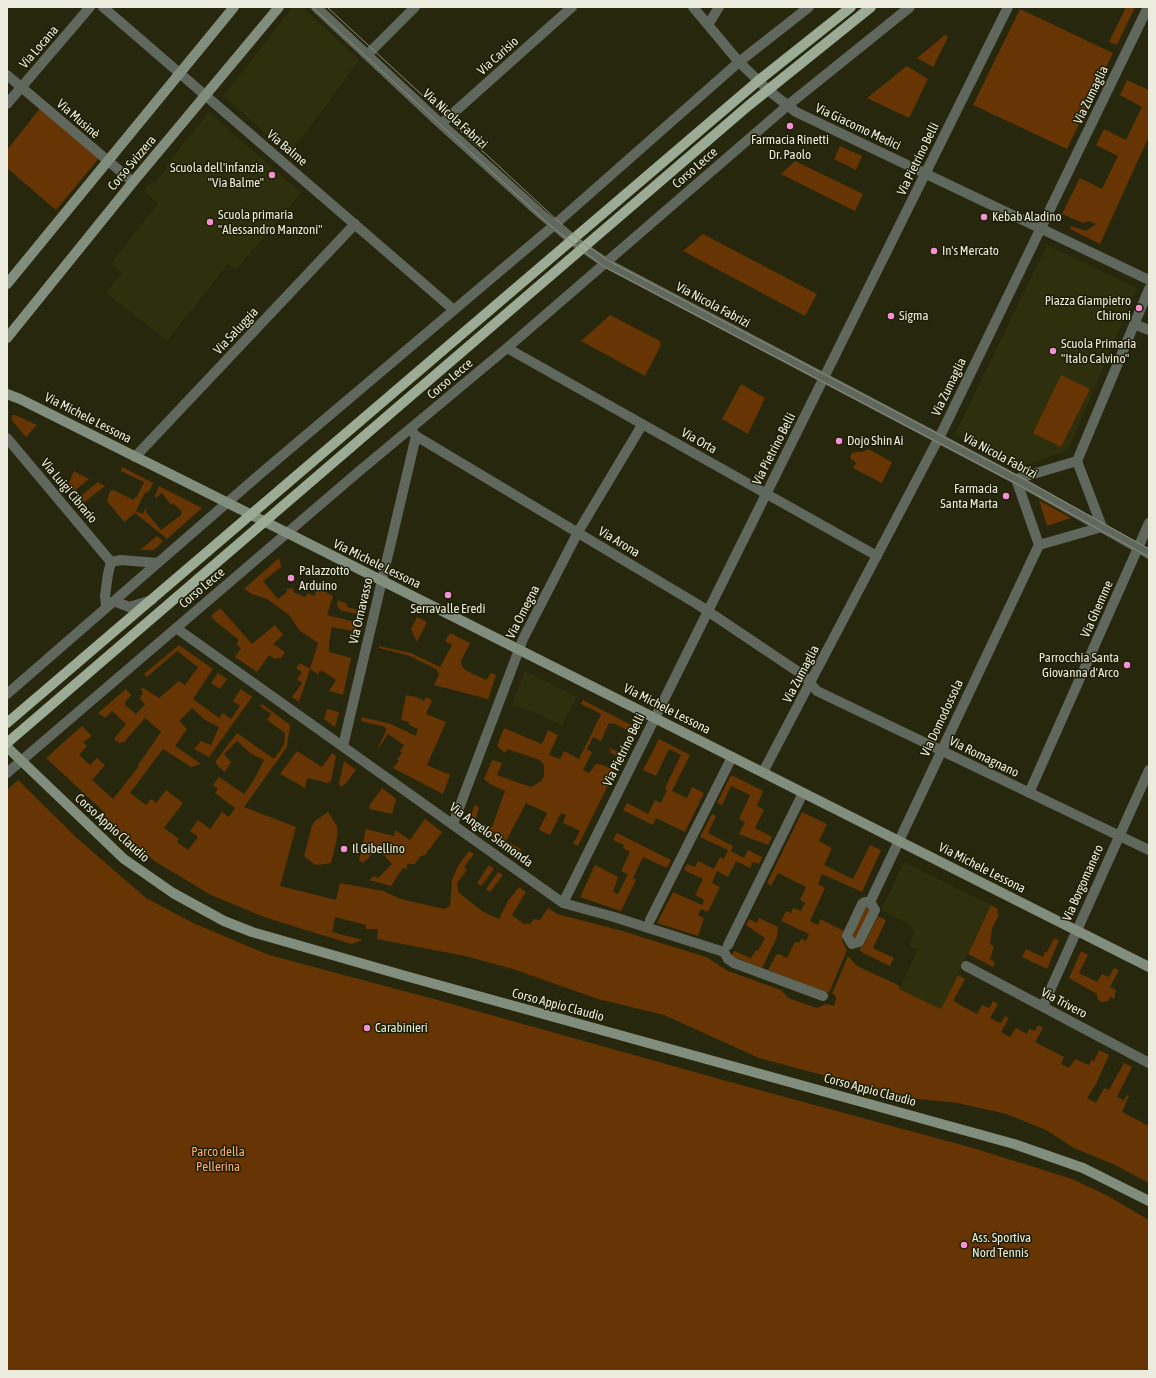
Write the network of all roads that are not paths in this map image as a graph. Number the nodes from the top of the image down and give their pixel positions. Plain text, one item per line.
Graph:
1 (90, 7) edge
2 (103, 7) edge
3 (234, 7) edge
4 (279, 7) edge
5 (316, 7) edge
6 (415, 7) edge
7 (572, 7) edge
8 (693, 7) edge
9 (719, 7) edge
10 (809, 7) edge
11 (851, 7) edge
12 (871, 7) edge
13 (910, 7) edge
14 (1008, 7) edge
15 (1148, 7) edge
16 (708, 25) junction
17 (367, 55) junction
18 (739, 62) junction
19 (7, 74) edge
20 (180, 74) junction
21 (758, 81) junction
22 (21, 87) junction
23 (768, 90) junction
24 (206, 96) junction
25 (7, 104) edge
26 (787, 106) junction
27 (441, 124) junction
28 (107, 161) junction
29 (926, 173) junction
30 (133, 182) junction
31 (355, 224) junction
32 (554, 224) junction
33 (1040, 228) junction
34 (572, 240) junction
35 (583, 248) junction
36 (606, 263) junction
37 (1149, 280) edge
38 (7, 284) edge
39 (1149, 289) edge
40 (454, 310) junction
41 (1134, 324) junction
42 (1149, 330) edge
43 (7, 338) edge
44 (507, 348) junction
45 (824, 379) junction
46 (8, 393) edge
47 (642, 424) junction
48 (413, 433) junction
49 (7, 438) edge
50 (938, 439) junction
51 (136, 457) junction
52 (1077, 461) junction
53 (1016, 479) junction
54 (766, 494) junction
55 (227, 503) junction
56 (251, 515) junction
57 (265, 522) junction
58 (1149, 523) edge
59 (1102, 527) junction
60 (578, 532) junction
61 (287, 534) junction
62 (1039, 545) junction
63 (1138, 548) junction
64 (1149, 554) edge
65 (877, 556) junction
66 (112, 562) junction
67 (158, 563) junction
68 (382, 581) junction
69 (154, 599) junction
70 (110, 604) junction
71 (707, 611) junction
72 (176, 628) junction
73 (519, 649) junction
74 (810, 684) junction
75 (7, 694) edge
76 (655, 718) junction
77 (7, 723) edge
78 (7, 743) edge
79 (343, 746) junction
80 (7, 747) edge
81 (941, 751) junction
82 (732, 757) junction
83 (21, 761) junction
84 (1149, 770) edge
85 (763, 772) junction
86 (7, 773) edge
87 (803, 793) junction
88 (1029, 793) junction
89 (453, 824) junction
90 (1119, 836) junction
91 (898, 841) junction
92 (1149, 850) edge
93 (870, 902) dead end
94 (563, 903) junction
95 (650, 920) dead end
96 (1076, 931) junction
97 (728, 945) dead end
98 (966, 966) dead end
99 (1149, 967) edge
100 (823, 996) dead end
101 (1043, 1006) junction
102 (1149, 1063) edge
103 (1149, 1201) edge

1 - 22 street, Via Locana
2 - 20 street, Via Balme
3 - 20 street, Corso Svizzera
4 - 24 street, Corso Svizzera
5 - 17 street, Via Nicola Fabrizi
6 - 17 street
7 - 27 street, Via Carisio
8 - 16 street, Via Giacomo Medici
9 - 16 street
10 - 18 street
11 - 21 main road, Corso Lecce
12 - 23 main road, Corso Lecce
13 - 26 street, Corso Lecce
14 - 29 street, Via Pietrino Belli
15 - 33 street, Via Zumaglia
16 - 18 street, Via Giacomo Medici
17 - 27 street, Via Nicola Fabrizi
18 - 21 street, Via Giacomo Medici
18 - 32 street
19 - 22 street, Via Musinè
20 - 24 street, Via Balme
20 - 28 street, Corso Svizzera
21 - 23 street, Via Giacomo Medici
21 - 34 main road, Corso Lecce
22 - 25 street, Via Locana
22 - 28 street, Via Musinè
23 - 26 street, Via Giacomo Medici
23 - 35 main road, Corso Lecce
24 - 30 street, Corso Svizzera
24 - 31 street, Via Balme
26 - 29 street, Via Giacomo Medici
26 - 36 street, Corso Lecce
27 - 32 street, Via Nicola Fabrizi
28 - 30 street, Via Musinè
28 - 38 street, Corso Svizzera
29 - 33 street, Via Giacomo Medici
29 - 45 street, Via Pietrino Belli
30 - 43 street, Corso Svizzera
31 - 40 street, Via Balme
31 - 51 street, Via Saluggia
32 - 34 street, Via Nicola Fabrizi
32 - 40 street
33 - 37 street, Via Giacomo Medici
33 - 50 street, Via Zumaglia
34 - 35 street, Via Nicola Fabrizi
34 - 56 main road, Corso Lecce
35 - 36 street, Via Nicola Fabrizi
35 - 57 main road, Corso Lecce
36 - 44 street, Corso Lecce
36 - 45 street, Via Nicola Fabrizi
39 - 41 street
40 - 55 street
41 - 42 street
41 - 52 street
44 - 47 street, Via Orta
44 - 48 street, Corso Lecce
45 - 50 street, Via Nicola Fabrizi
45 - 54 street, Via Pietrino Belli
46 - 51 street, Via Michele Lessona
47 - 54 street, Via Orta
47 - 60 street, Via Omegna
48 - 60 street, Via Arona
48 - 61 street, Corso Lecce
48 - 68 street, Via Ornavasso
49 - 66 street, Via Luigi Cibrario
50 - 53 street, Via Nicola Fabrizi
50 - 65 street, Via Zumaglia
51 - 55 street, Via Michele Lessona
52 - 53 street
52 - 59 street
53 - 59 street, Via Nicola Fabrizi
53 - 62 street
54 - 65 street, Via Orta
54 - 71 street, Via Pietrino Belli
55 - 56 street, Via Michele Lessona
55 - 67 street
56 - 57 street, Via Michele Lessona
56 - 69 main road, Corso Lecce
57 - 61 street, Via Michele Lessona
57 - 78 main road, Corso Lecce
58 - 63 street, Via Ghemme
59 - 62 street
59 - 63 street, Via Nicola Fabrizi
60 - 71 street, Via Arona
60 - 73 street, Via Omegna
61 - 68 street, Via Michele Lessona
61 - 72 street, Corso Lecce
62 - 81 street, Via Domodossola
63 - 64 street, Via Nicola Fabrizi
63 - 88 street, Via Ghemme
65 - 74 street, Via Zumaglia
66 - 67 street
66 - 70 street
67 - 70 street
68 - 73 street, Via Michele Lessona
68 - 79 street, Via Ornavasso
69 - 70 street, Corso Lecce
69 - 77 main road, Corso Lecce
70 - 75 street
71 - 74 street, Via Arona
71 - 76 street, Via Pietrino Belli
72 - 79 street, Via Angelo Sismonda
72 - 83 street, Corso Lecce
73 - 76 street, Via Michele Lessona
73 - 89 street, Via Omegna
74 - 81 street, Via Romagnano
74 - 85 street, Via Zumaglia
76 - 82 street, Via Michele Lessona
76 - 94 street, Via Pietrino Belli
79 - 89 street, Via Angelo Sismonda
80 - 83 street, Corso Appio Claudio
81 - 88 street, Via Romagnano
81 - 91 street, Via Domodossola
82 - 85 street, Via Michele Lessona
82 - 95 street
83 - 86 street, Corso Lecce
83 - 103 street, Corso Appio Claudio
84 - 90 street, Via Borgomanero
85 - 87 street, Via Michele Lessona
87 - 91 street, Via Michele Lessona
87 - 97 street
88 - 90 street, Via Romagnano
89 - 94 street, Via Angelo Sismonda
90 - 92 street, Via Romagnano
90 - 96 street, Via Borgomanero
91 - 93 street, Via Domodossola
91 - 96 street, Via Michele Lessona
94 - 100 street, Via Angelo Sismonda
96 - 99 street, Via Michele Lessona
96 - 101 street, Via Borgomanero
98 - 101 street, Via Trivero
101 - 102 street, Via Trivero

